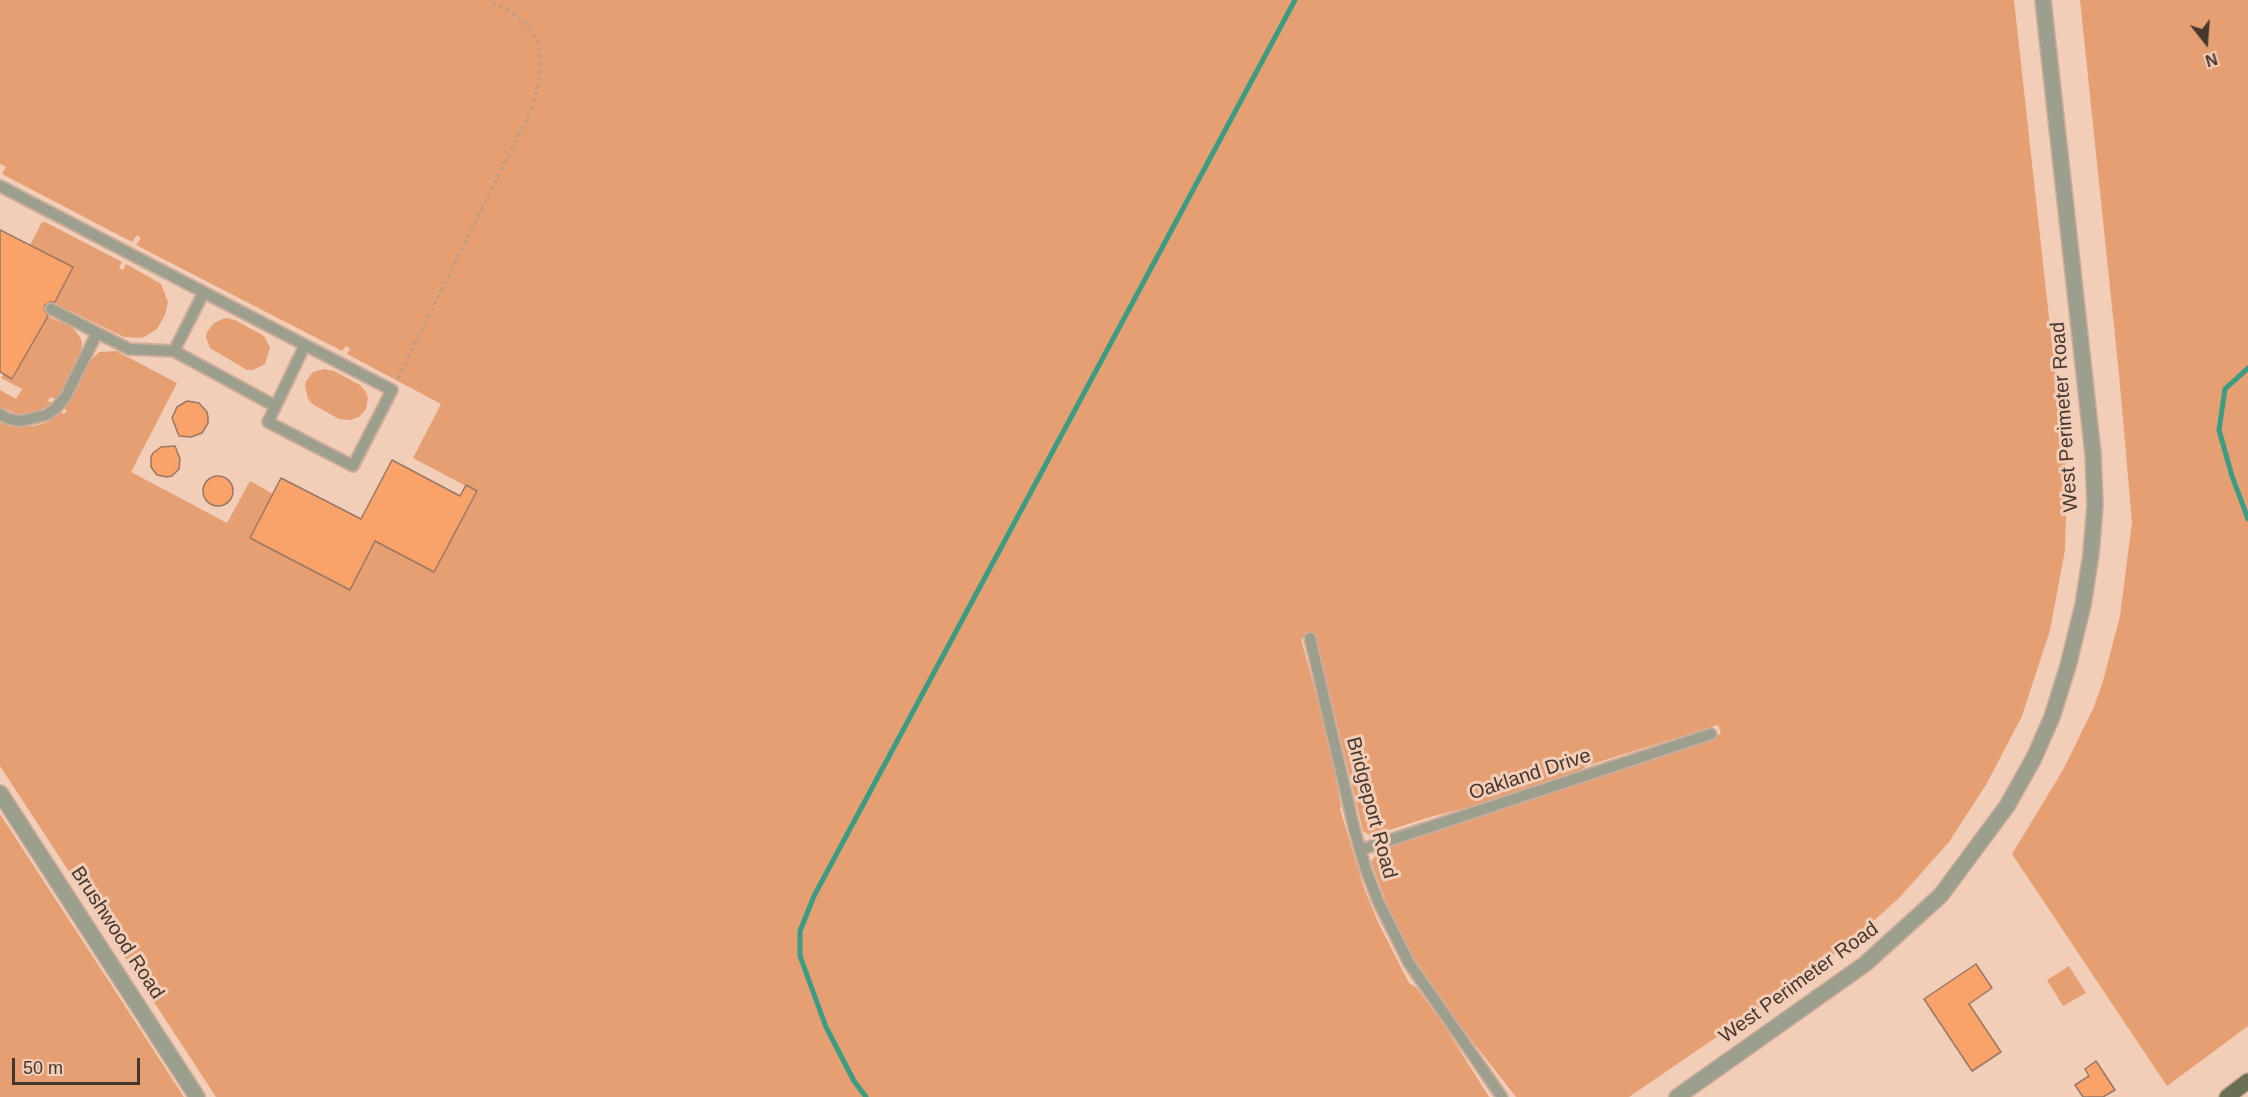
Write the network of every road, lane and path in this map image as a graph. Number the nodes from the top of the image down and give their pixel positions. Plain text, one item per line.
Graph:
1 (488, 0) edge
2 (2043, 0) edge
3 (0, 186) edge
4 (204, 292) junction
5 (51, 309) dead end
6 (97, 333) junction
7 (305, 345) junction
8 (174, 351) junction
9 (394, 385) junction
10 (275, 406) junction
11 (0, 414) edge
12 (1310, 638) dead end
13 (1711, 734) dead end
14 (0, 793) edge
15 (1360, 850) junction
16 (2248, 1081) edge
17 (197, 1097) edge
18 (1502, 1097) edge
19 (1677, 1097) edge
20 (2227, 1097) edge

1 - 9 path
2 - 19 street, West Perimeter Road
3 - 4 lane
4 - 7 lane
4 - 8 lane
5 - 6 lane
6 - 8 lane
6 - 11 lane
7 - 9 lane
7 - 10 lane
8 - 10 lane
9 - 10 lane
12 - 15 lane, Bridgeport Road
13 - 15 lane, Oakland Drive
14 - 17 street, Brushwood Road
15 - 18 lane, Bridgeport Road
16 - 20 main road

